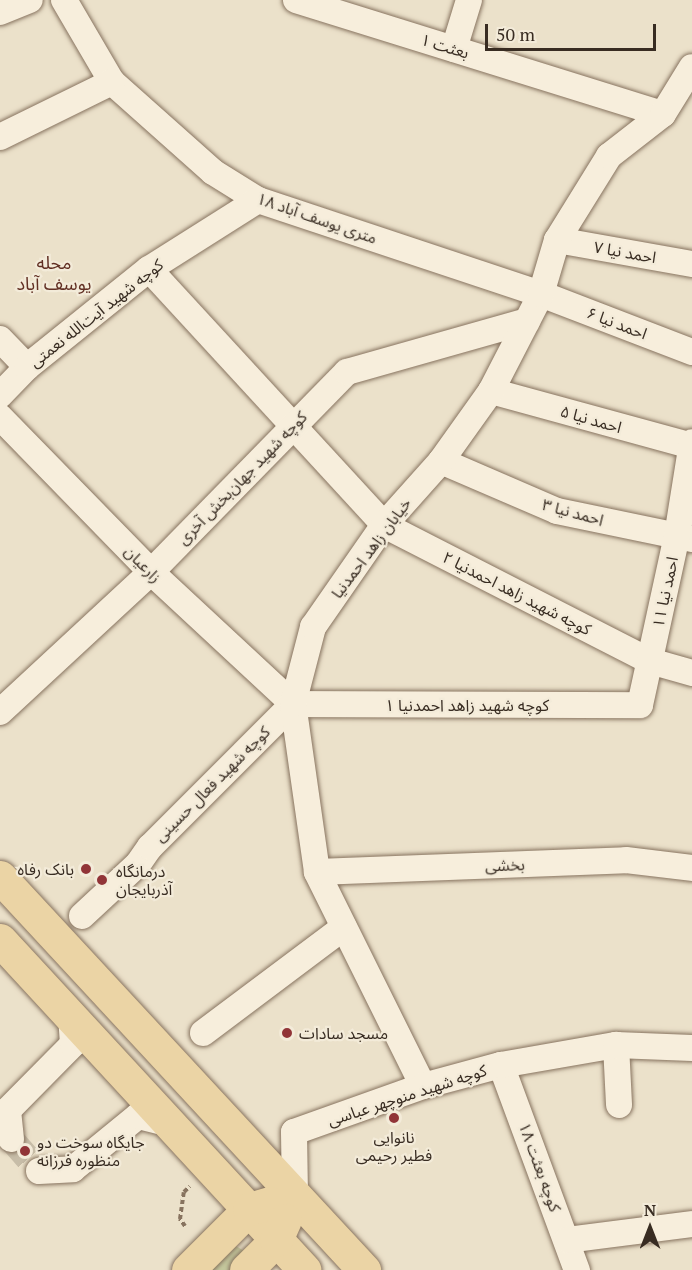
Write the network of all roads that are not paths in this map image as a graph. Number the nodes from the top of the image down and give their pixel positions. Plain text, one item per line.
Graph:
1 (30, 0) edge
2 (64, 0) edge
3 (296, 0) edge
4 (469, 0) edge
5 (0, 12) edge
6 (454, 49) junction
7 (692, 67) edge
8 (112, 82) junction
9 (663, 114) junction
10 (0, 137) edge
11 (258, 200) junction
12 (557, 240) junction
13 (692, 264) edge
14 (149, 269) junction
15 (541, 294) junction
16 (527, 321) junction
17 (0, 339) edge
18 (692, 352) edge
19 (27, 367) junction
20 (491, 391) junction
21 (0, 395) edge
22 (0, 417) edge
23 (292, 426) junction
24 (692, 445) edge
25 (441, 461) junction
26 (384, 525) junction
27 (685, 538) edge
28 (151, 572) junction
29 (650, 661) junction
30 (692, 673) edge
31 (293, 704) junction
32 (640, 705) joint
33 (0, 712) edge
34 (692, 868) edge
35 (317, 872) junction
36 (0, 877) edge
37 (82, 916) dead end
38 (344, 927) junction
39 (0, 940) edge
40 (71, 1016) junction
41 (203, 1032) dead end
42 (616, 1045) junction
43 (692, 1048) edge
44 (501, 1065) junction
45 (423, 1086) junction
46 (619, 1106) dead end
47 (171, 1124) junction
48 (10, 1139) tunnel mouth
49 (39, 1171) dead end
50 (295, 1196) junction
51 (249, 1209) junction
52 (692, 1224) edge
53 (276, 1240) junction
54 (567, 1240) junction
55 (188, 1270) edge
56 (246, 1270) edge
57 (304, 1270) edge
58 (364, 1270) edge
59 (577, 1270) edge

1 - 5 street
2 - 8 street, ۱۸ متری یوسف آباد
3 - 6 street, بعثت ۱
4 - 6 street
6 - 9 street, بعثت ۱
7 - 9 street, خیابان زاهد احمدنیا
8 - 10 street
8 - 11 street, ۱۸ متری یوسف آباد
9 - 12 street, خیابان زاهد احمدنیا
11 - 14 street, کوچه شهید آیت‌الله نعمتی
11 - 15 street, ۱۸ متری یوسف آباد
12 - 13 street, احمد نیا ۷
12 - 15 street, خیابان زاهد احمدنیا
14 - 19 street, کوچه شهید آیت‌الله نعمتی
14 - 23 street
15 - 16 street, خیابان زاهد احمدنیا
15 - 18 street, احمد نیا ۶
16 - 20 street, خیابان زاهد احمدنیا
16 - 23 street, کوچه شهید جهان‌بخش آخری
17 - 19 street
19 - 21 street, کوچه شهید آیت‌الله نعمتی
20 - 24 street, احمد نیا ۵
20 - 25 street, خیابان زاهد احمدنیا
22 - 28 street, زارعیان
23 - 26 street
23 - 28 street, کوچه شهید جهان‌بخش آخری
24 - 27 street, احمد نیا ۱۱
25 - 26 street, خیابان زاهد احمدنیا
25 - 27 street, احمد نیا ۳
26 - 29 street, کوچه شهید زاهد احمدنیا ۲
26 - 31 street, خیابان زاهد احمدنیا
27 - 29 street, احمد نیا ۱۱
28 - 31 street, زارعیان
28 - 33 street, کوچه شهید جهان‌بخش آخری
29 - 30 street, کوچه شهید زاهد احمدنیا ۲
29 - 32 street, احمد نیا ۱۱
31 - 32 street, کوچه شهید زاهد احمدنیا ۱
31 - 35 street, خیابان زاهد احمدنیا
31 - 37 street, کوچه شهید فعال حسینی
34 - 35 street, بخشی
35 - 38 street, خیابان زاهد احمدنیا
36 - 50 main road
38 - 41 street
38 - 45 street, خیابان زاهد احمدنیا
39 - 40 main road
40 - 47 main road
40 - 48 street
42 - 43 street, کوچه شهید منوچهر عباسی
42 - 44 street, کوچه شهید منوچهر عباسی
42 - 46 street
44 - 45 street, کوچه شهید منوچهر عباسی
44 - 54 street, کوچه بعثت ۱۸
45 - 50 street, کوچه شهید منوچهر عباسی
47 - 49 street
47 - 51 main road
50 - 51 main road
50 - 53 main road
50 - 58 main road
51 - 53 main road
51 - 55 main road
52 - 54 street
53 - 56 main road
53 - 57 main road
54 - 59 street, کوچه بعثت ۱۸

